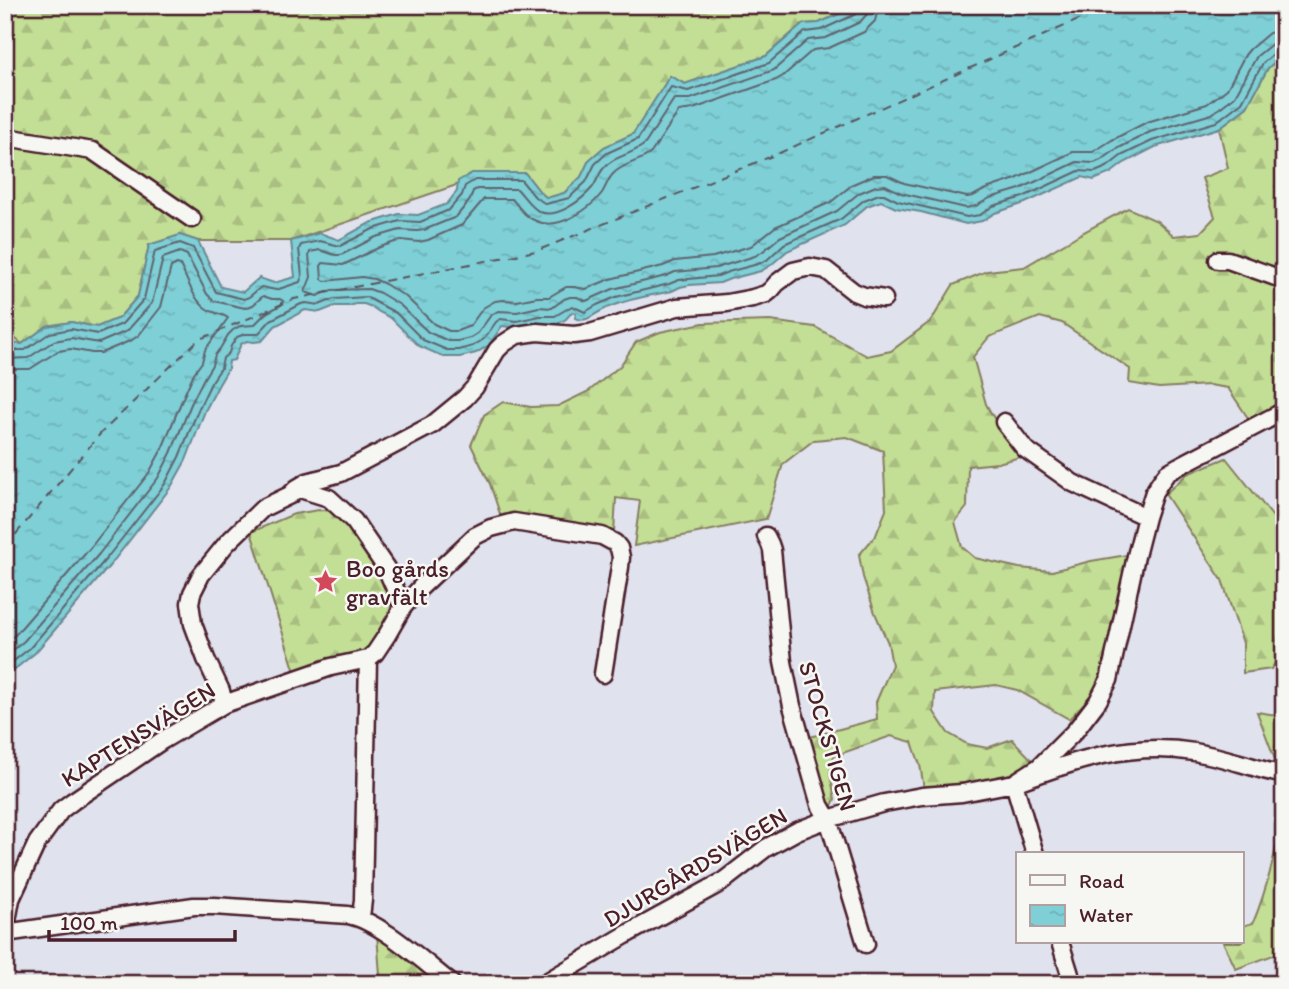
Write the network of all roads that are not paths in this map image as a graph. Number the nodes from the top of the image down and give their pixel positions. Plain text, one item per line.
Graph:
1 (5, 137) edge
2 (192, 219) dead end
3 (1217, 260) dead end
4 (1284, 280) edge
5 (884, 299) dead end
6 (1284, 411) edge
7 (1004, 422) dead end
8 (297, 488) junction
9 (1146, 517) junction
10 (766, 536) dead end
11 (403, 607) junction
12 (369, 659) junction
13 (603, 674) dead end
14 (224, 704) junction
15 (1284, 774) edge
16 (1014, 783) junction
17 (828, 819) junction
18 (1034, 852) edge
19 (361, 917) junction
20 (5, 932) edge
21 (866, 944) dead end
22 (1061, 944) edge
23 (452, 984) edge
24 (543, 984) edge
25 (1073, 984) edge

1 - 2 street
3 - 4 street
5 - 8 street
6 - 9 street, DJURGÅRDSVÄGEN
7 - 9 street
8 - 11 street
8 - 14 street
9 - 16 street, DJURGÅRDSVÄGEN
10 - 17 street, STOCKSTIGEN
11 - 12 street
11 - 13 street
12 - 14 street, KAPTENSVÄGEN
12 - 19 street
14 - 20 street, KAPTENSVÄGEN
15 - 16 street
16 - 17 street, DJURGÅRDSVÄGEN
16 - 18 street
17 - 21 street, STOCKSTIGEN
17 - 24 street, DJURGÅRDSVÄGEN
19 - 20 street
19 - 23 street
22 - 25 street

